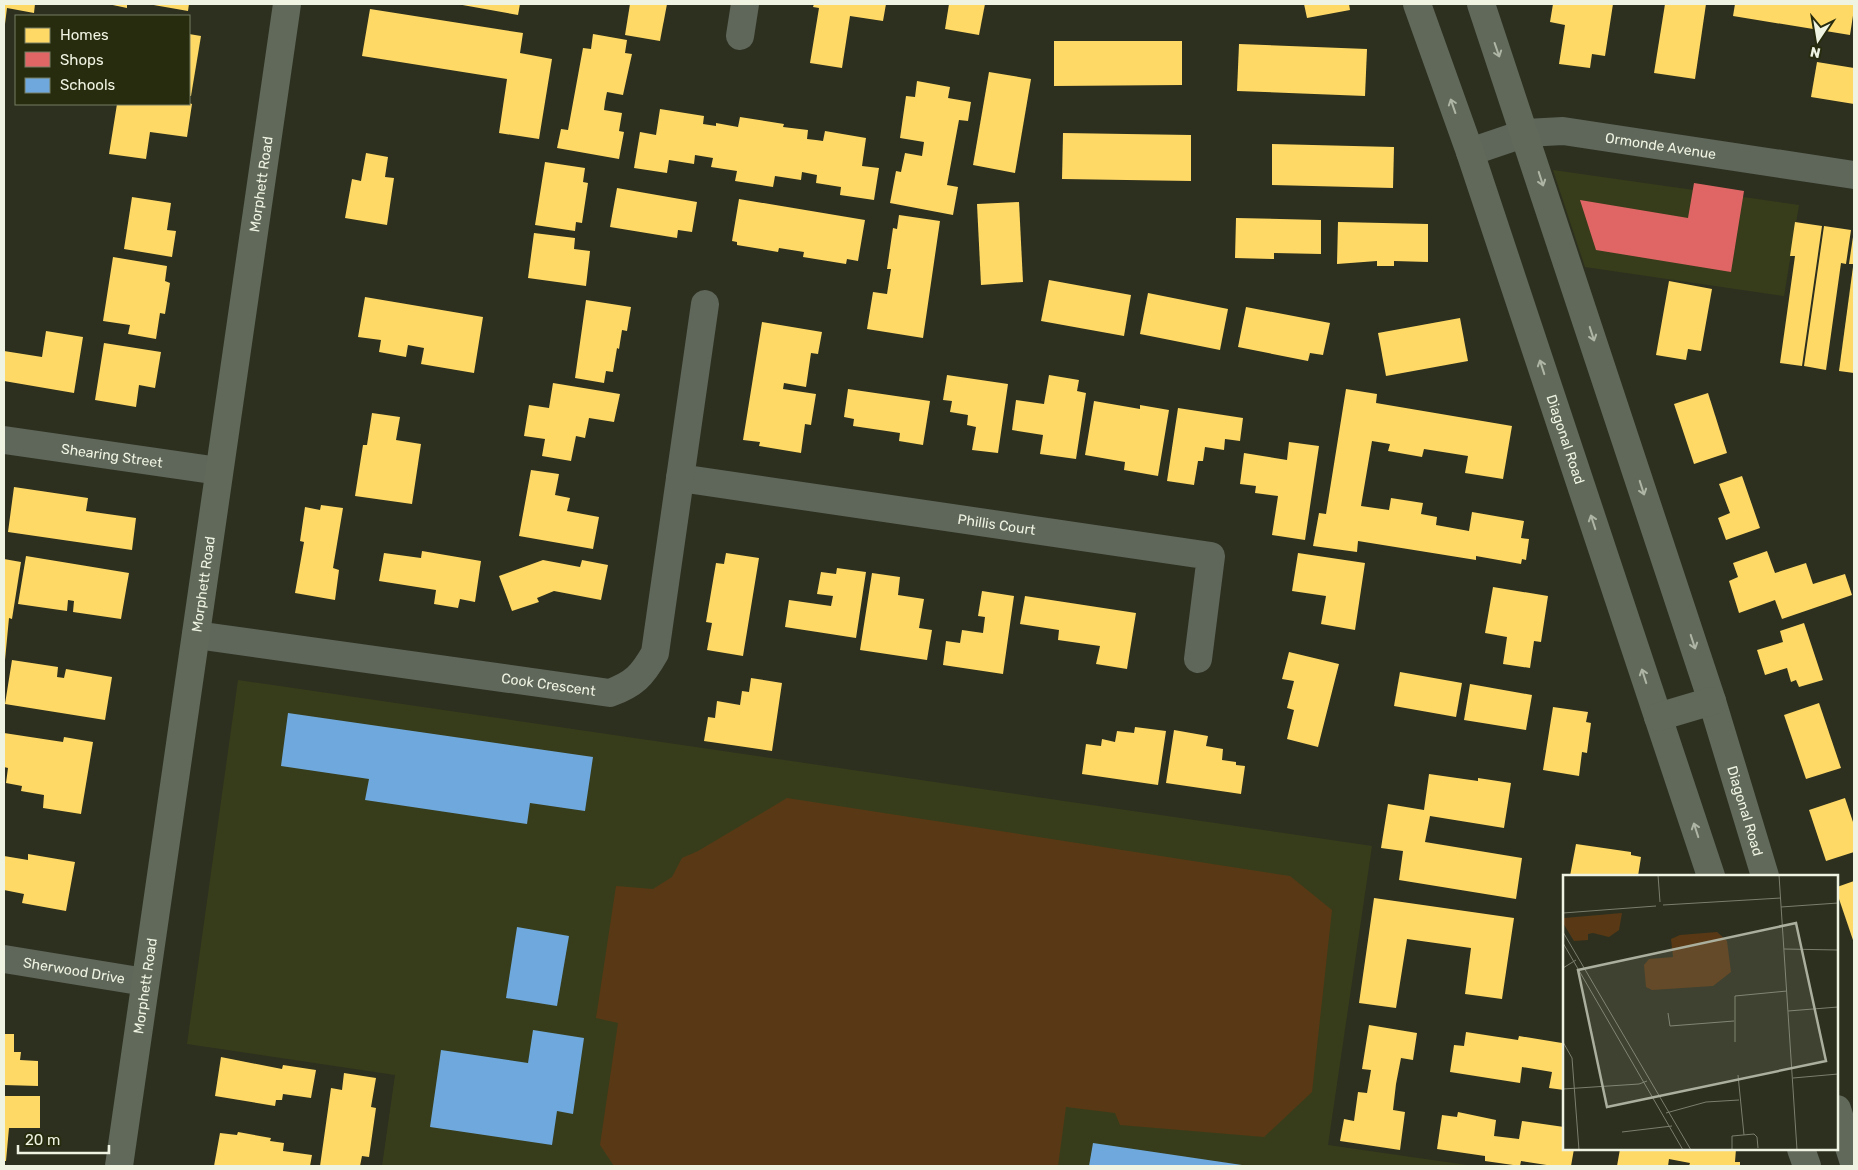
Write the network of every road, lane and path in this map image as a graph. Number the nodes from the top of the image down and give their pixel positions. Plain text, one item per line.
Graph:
1 (287, 4) edge
2 (745, 4) edge
3 (1417, 4) edge
4 (1481, 4) edge
5 (740, 36) dead end
6 (1526, 133) junction
7 (1470, 152) junction
8 (1854, 175) edge
9 (704, 304) dead end
10 (4, 440) edge
11 (219, 471) junction
12 (680, 478) junction
13 (196, 635) junction
14 (1198, 659) dead end
15 (1712, 701) junction
16 (1658, 717) junction
17 (1711, 875) edge
18 (1764, 875) edge
19 (4, 959) edge
20 (145, 982) junction
21 (1838, 1112) edge
22 (1801, 1150) edge
23 (1854, 1163) edge
24 (119, 1166) edge
25 (1807, 1166) edge

1 - 11 main road, Morphett Road
2 - 5 street
7 -> 3 main road, Diagonal Road
4 -> 6 main road, Diagonal Road
6 - 7 street, Ormonde Avenue
6 - 8 street, Ormonde Avenue
6 -> 15 main road, Diagonal Road
16 -> 7 main road, Diagonal Road
9 - 12 street, Cook Crescent
10 - 11 street, Shearing Street
11 - 13 main road, Morphett Road
12 - 13 street, Cook Crescent
12 - 14 street, Phillis Court
13 - 20 main road, Morphett Road
15 - 16 main road
15 - 18 main road, Diagonal Road
17 -> 16 main road, Diagonal Road
19 - 20 street, Sherwood Drive
20 - 24 main road, Morphett Road
21 - 23 main road
22 - 25 main road

